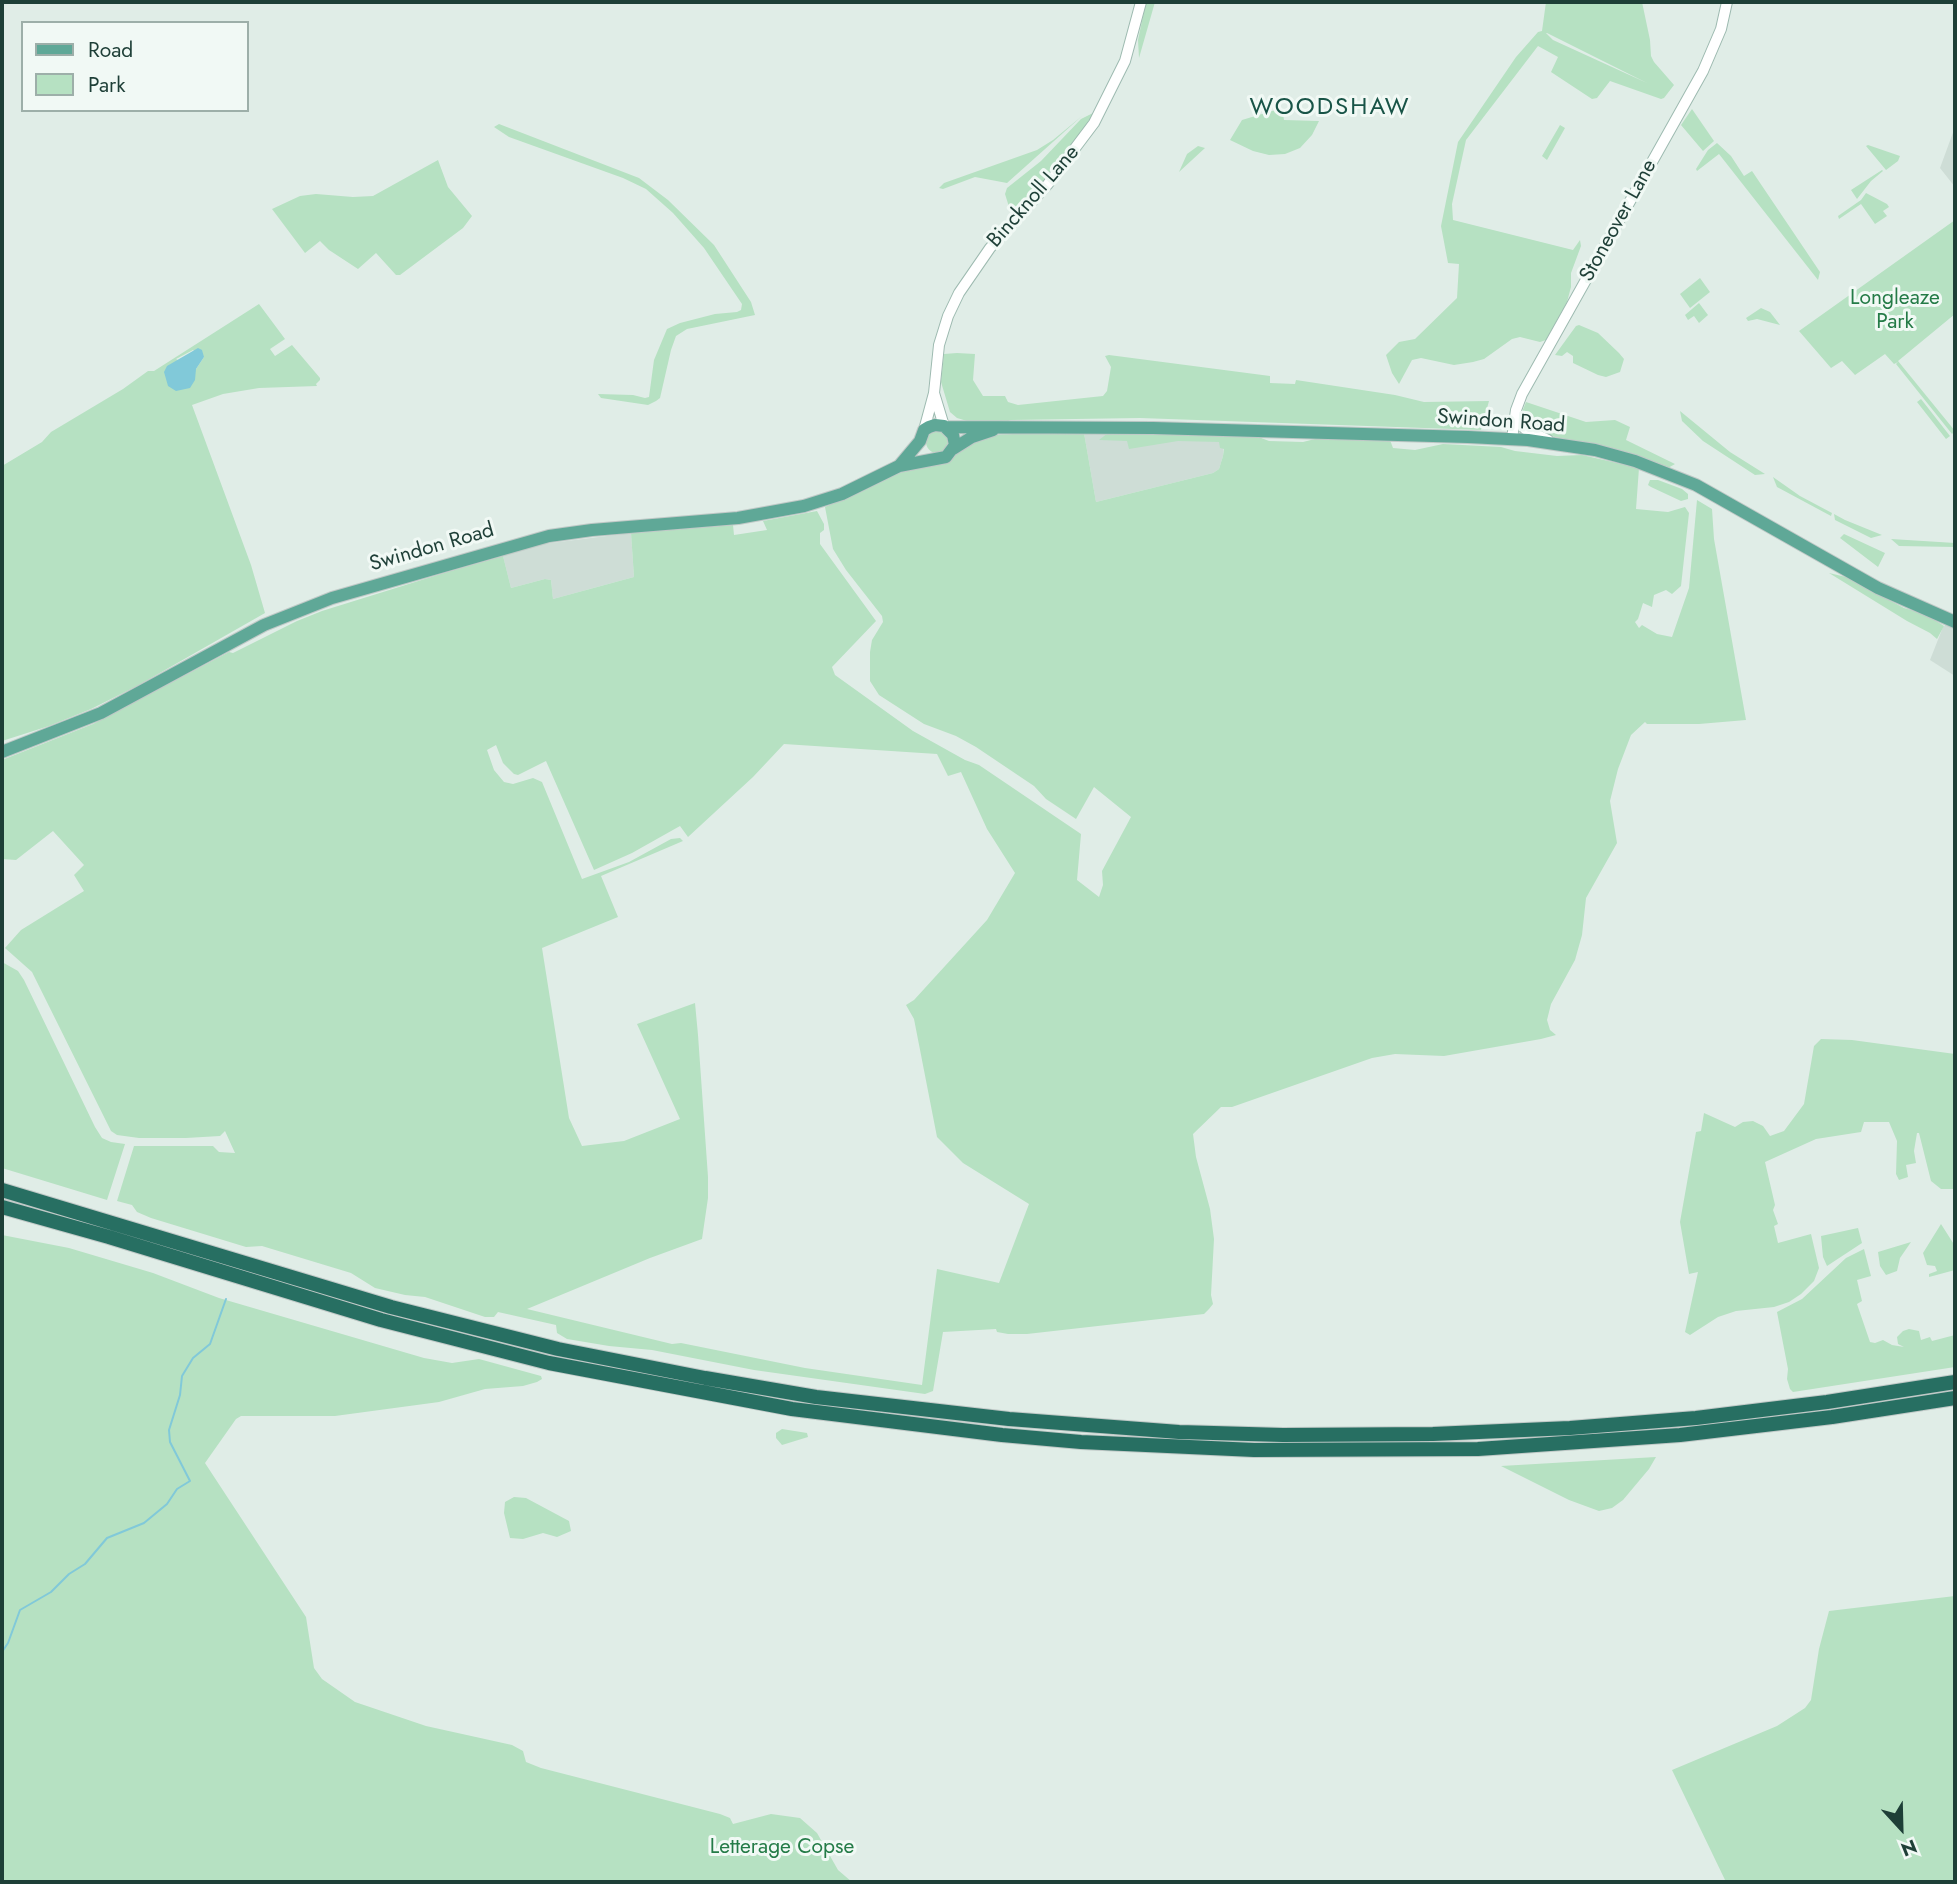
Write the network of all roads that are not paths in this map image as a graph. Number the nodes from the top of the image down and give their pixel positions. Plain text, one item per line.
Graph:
1 (1140, 2) edge
2 (1727, 2) edge
3 (934, 393) junction
4 (1515, 416) junction
5 (945, 426) junction
6 (1004, 428) junction
7 (922, 436) junction
8 (1512, 439) junction
9 (1557, 444) junction
10 (953, 449) junction
11 (933, 459) junction
12 (898, 466) junction
13 (1955, 622) edge
14 (2, 752) edge
15 (2, 1190) edge
16 (2, 1207) edge
17 (1955, 1382) edge
18 (1955, 1398) edge

1 - 3 street, Bincknoll Lane
2 - 4 street, Stoneover Lane
3 - 5 street, Bincknoll Lane
3 - 7 street, Bincknoll Lane
4 - 8 street, Stoneover Lane
4 - 9 street
5 - 6 main road, Swindon Road
5 - 7 main road
5 - 10 main road
6 - 8 main road, Swindon Road
6 - 10 main road, Swindon Road
7 - 11 main road
7 - 12 main road, Swindon Road
8 - 9 main road, Swindon Road
9 - 13 main road, Swindon Road
10 - 11 main road
11 - 12 main road, Swindon Road
12 - 14 main road, Swindon Road
15 - 17 highway
16 - 18 highway

